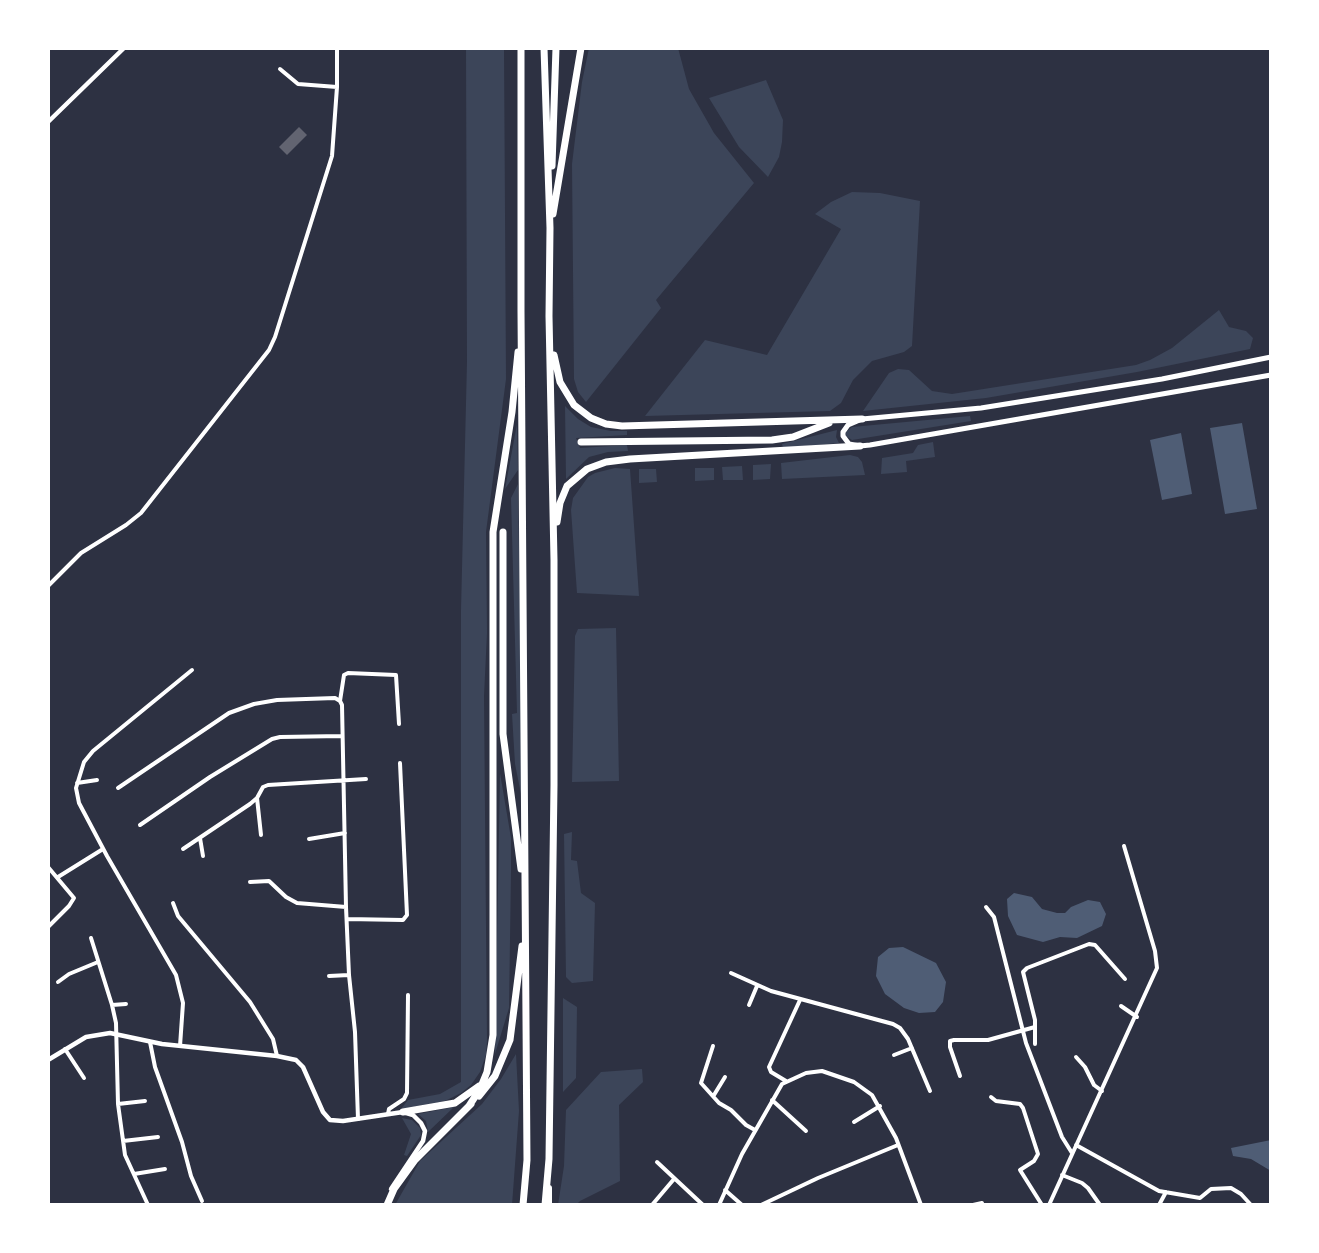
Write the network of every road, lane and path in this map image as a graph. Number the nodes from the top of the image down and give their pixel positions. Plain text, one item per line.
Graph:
1 (124, 48) edge
2 (337, 48) edge
3 (521, 48) edge
4 (544, 48) edge
5 (556, 48) edge
6 (581, 48) edge
7 (280, 69) dead end
8 (337, 87) junction
9 (48, 122) edge
10 (550, 228) junction
11 (521, 310) junction
12 (549, 316) junction
13 (1271, 357) edge
14 (1271, 375) edge
15 (862, 419) junction
16 (835, 421) junction
17 (581, 442) dead end
18 (860, 446) junction
19 (503, 532) dead end
20 (554, 560) junction
21 (48, 586) edge
22 (192, 670) dead end
23 (340, 701) junction
24 (399, 724) dead end
25 (342, 736) junction
26 (400, 763) dead end
27 (366, 779) dead end
28 (97, 780) dead end
29 (344, 780) junction
30 (77, 783) junction
31 (118, 788) dead end
32 (257, 798) junction
33 (140, 825) dead end
34 (345, 833) junction
35 (261, 835) dead end
36 (200, 838) junction
37 (309, 839) dead end
38 (1124, 846) dead end
39 (103, 849) junction
40 (183, 849) dead end
41 (203, 856) dead end
42 (48, 867) edge
43 (58, 877) junction
44 (250, 882) dead end
45 (173, 903) dead end
46 (346, 906) junction
47 (986, 907) dead end
48 (525, 914) junction
49 (347, 919) junction
50 (48, 927) edge
51 (91, 938) dead end
52 (98, 962) junction
53 (731, 973) dead end
54 (349, 975) junction
55 (328, 976) dead end
56 (1125, 979) dead end
57 (58, 982) dead end
58 (757, 986) junction
59 (408, 995) dead end
60 (800, 1000) junction
61 (112, 1005) junction
62 (126, 1005) dead end
63 (748, 1005) dead end
64 (1120, 1006) dead end
65 (1137, 1017) junction
66 (1035, 1027) junction
67 (1023, 1032) junction
68 (116, 1033) junction
69 (150, 1041) junction
70 (1035, 1044) dead end
71 (180, 1046) junction
72 (712, 1046) dead end
73 (65, 1048) junction
74 (912, 1048) junction
75 (894, 1055) dead end
76 (277, 1056) junction
77 (1076, 1057) dead end
78 (48, 1060) edge
79 (960, 1076) dead end
80 (725, 1077) dead end
81 (84, 1078) dead end
82 (484, 1079) junction
83 (786, 1081) junction
84 (930, 1091) dead end
85 (1102, 1091) junction
86 (714, 1095) junction
87 (991, 1097) dead end
88 (772, 1100) junction
89 (145, 1101) dead end
90 (118, 1104) junction
91 (469, 1106) junction
92 (880, 1106) junction
93 (403, 1112) junction
94 (388, 1114) junction
95 (358, 1119) junction
96 (854, 1122) dead end
97 (755, 1130) junction
98 (806, 1131) dead end
99 (158, 1137) dead end
100 (123, 1141) junction
101 (898, 1144) junction
102 (1076, 1144) junction
103 (1072, 1153) junction
104 (549, 1159) junction
105 (657, 1162) dead end
106 (165, 1169) dead end
107 (134, 1174) junction
108 (1062, 1175) junction
109 (674, 1179) junction
110 (725, 1190) junction
111 (1166, 1192) junction
112 (201, 1201) dead end
113 (769, 1203) edge
114 (982, 1203) dead end
115 (148, 1205) edge
116 (386, 1205) edge
117 (523, 1205) edge
118 (544, 1205) edge
119 (549, 1205) edge
120 (652, 1205) edge
121 (703, 1205) edge
122 (719, 1205) edge
123 (742, 1205) edge
124 (760, 1205) edge
125 (921, 1205) edge
126 (973, 1205) edge
127 (1042, 1205) edge
128 (1049, 1205) edge
129 (1100, 1205) edge
130 (1159, 1205) edge
131 (1251, 1205) edge

1 - 9 street
2 - 8 street
3 - 11 highway
4 - 10 highway
5 - 10 highway
6 - 10 highway
7 - 8 street
8 - 21 street
10 - 12 highway
11 - 48 highway
11 - 82 highway
12 - 16 highway
12 - 20 highway
13 - 15 main road
14 - 18 main road
15 - 16 highway
15 - 18 main road
16 - 17 highway
18 - 20 highway
19 - 48 highway
20 - 104 highway
22 - 30 street
23 - 24 street
23 - 25 street
23 - 31 street
25 - 29 street
25 - 33 street
26 - 49 street
27 - 29 street
28 - 30 street
29 - 32 street
29 - 34 street
30 - 39 street
32 - 35 street
32 - 36 street
34 - 37 street
34 - 46 street
36 - 40 street
36 - 41 street
38 - 65 street
39 - 43 street
39 - 71 street
42 - 43 street
43 - 50 street
44 - 46 street
45 - 76 street
46 - 49 street
47 - 67 street
48 - 91 highway
48 - 117 highway
49 - 54 street
51 - 52 street
52 - 57 street
52 - 61 street
53 - 58 street
54 - 55 street
54 - 95 street
56 - 66 street
58 - 60 street
58 - 63 street
59 - 94 street
60 - 74 street
60 - 83 street
61 - 62 street
61 - 68 street
64 - 65 street
65 - 85 street
66 - 67 street
66 - 70 street
67 - 79 street
67 - 103 street
68 - 69 street
68 - 73 street
68 - 90 street
69 - 71 street
69 - 112 street
71 - 76 street
72 - 86 street
73 - 78 street
73 - 81 street
74 - 75 street
74 - 84 street
76 - 95 street
77 - 85 street
80 - 86 street
82 - 91 highway
82 - 93 highway
83 - 88 street
83 - 92 street
85 - 102 street
86 - 97 street
87 - 127 street
88 - 97 street
88 - 98 street
89 - 90 street
90 - 100 street
91 - 116 highway
92 - 96 street
92 - 101 street
93 - 94 street
93 - 116 street
94 - 95 street
97 - 110 street
99 - 100 street
100 - 107 street
101 - 113 street
101 - 125 street
102 - 103 street
102 - 111 street
103 - 108 street
104 - 118 highway
104 - 119 main road
105 - 109 street
106 - 107 street
107 - 115 street
108 - 128 street
108 - 129 street
109 - 120 street
109 - 121 street
110 - 122 street
110 - 123 street
111 - 130 street
111 - 131 street
113 - 124 street
114 - 126 street

